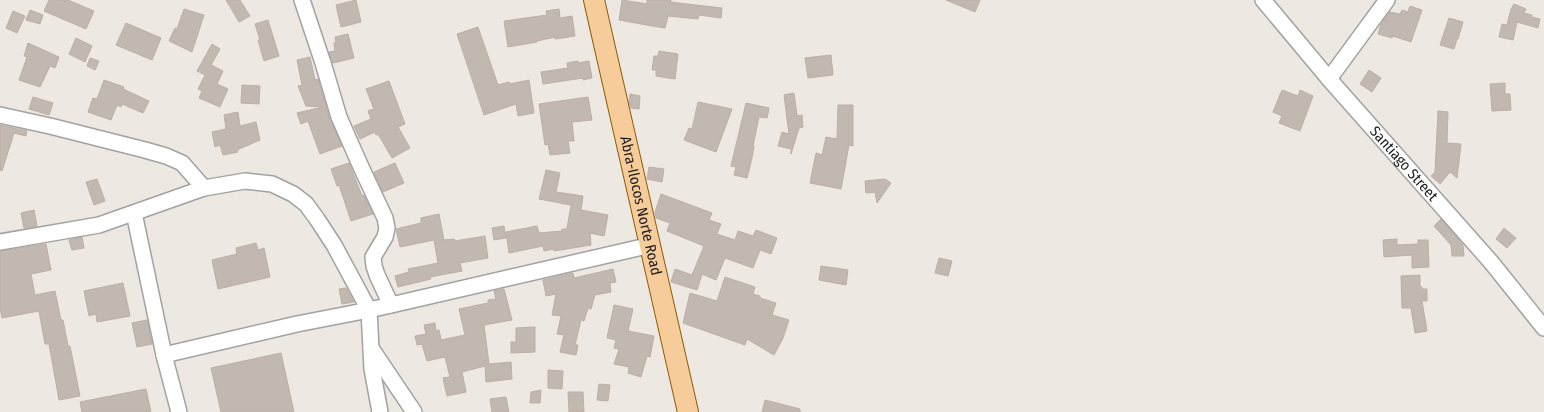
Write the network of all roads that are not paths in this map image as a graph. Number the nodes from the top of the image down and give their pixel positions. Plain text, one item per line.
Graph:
1 (302, 0) edge
2 (594, 0) edge
3 (1263, 0) edge
4 (1387, 0) edge
5 (1276, 6) edge
6 (1329, 79) junction
7 (0, 115) edge
8 (204, 188) junction
9 (134, 213) junction
10 (0, 242) edge
11 (651, 245) junction
12 (391, 305) junction
13 (369, 310) junction
14 (1544, 328) edge
15 (370, 346) junction
16 (164, 355) junction
17 (179, 412) edge
18 (380, 412) edge
19 (414, 412) edge
20 (688, 412) edge

1 - 12 street
2 - 11 main road, Abra-Ilocos Norte Road
3 - 5 street, Santiago Street
4 - 6 street
5 - 6 street, Santiago Street
6 - 14 street, Santiago Street
7 - 8 street
8 - 9 street
8 - 13 street
9 - 10 street
9 - 16 street
11 - 12 street
11 - 20 main road, Abra-Ilocos Norte Road
12 - 13 street
13 - 15 street
13 - 16 street
15 - 18 street
15 - 19 street
16 - 17 street

